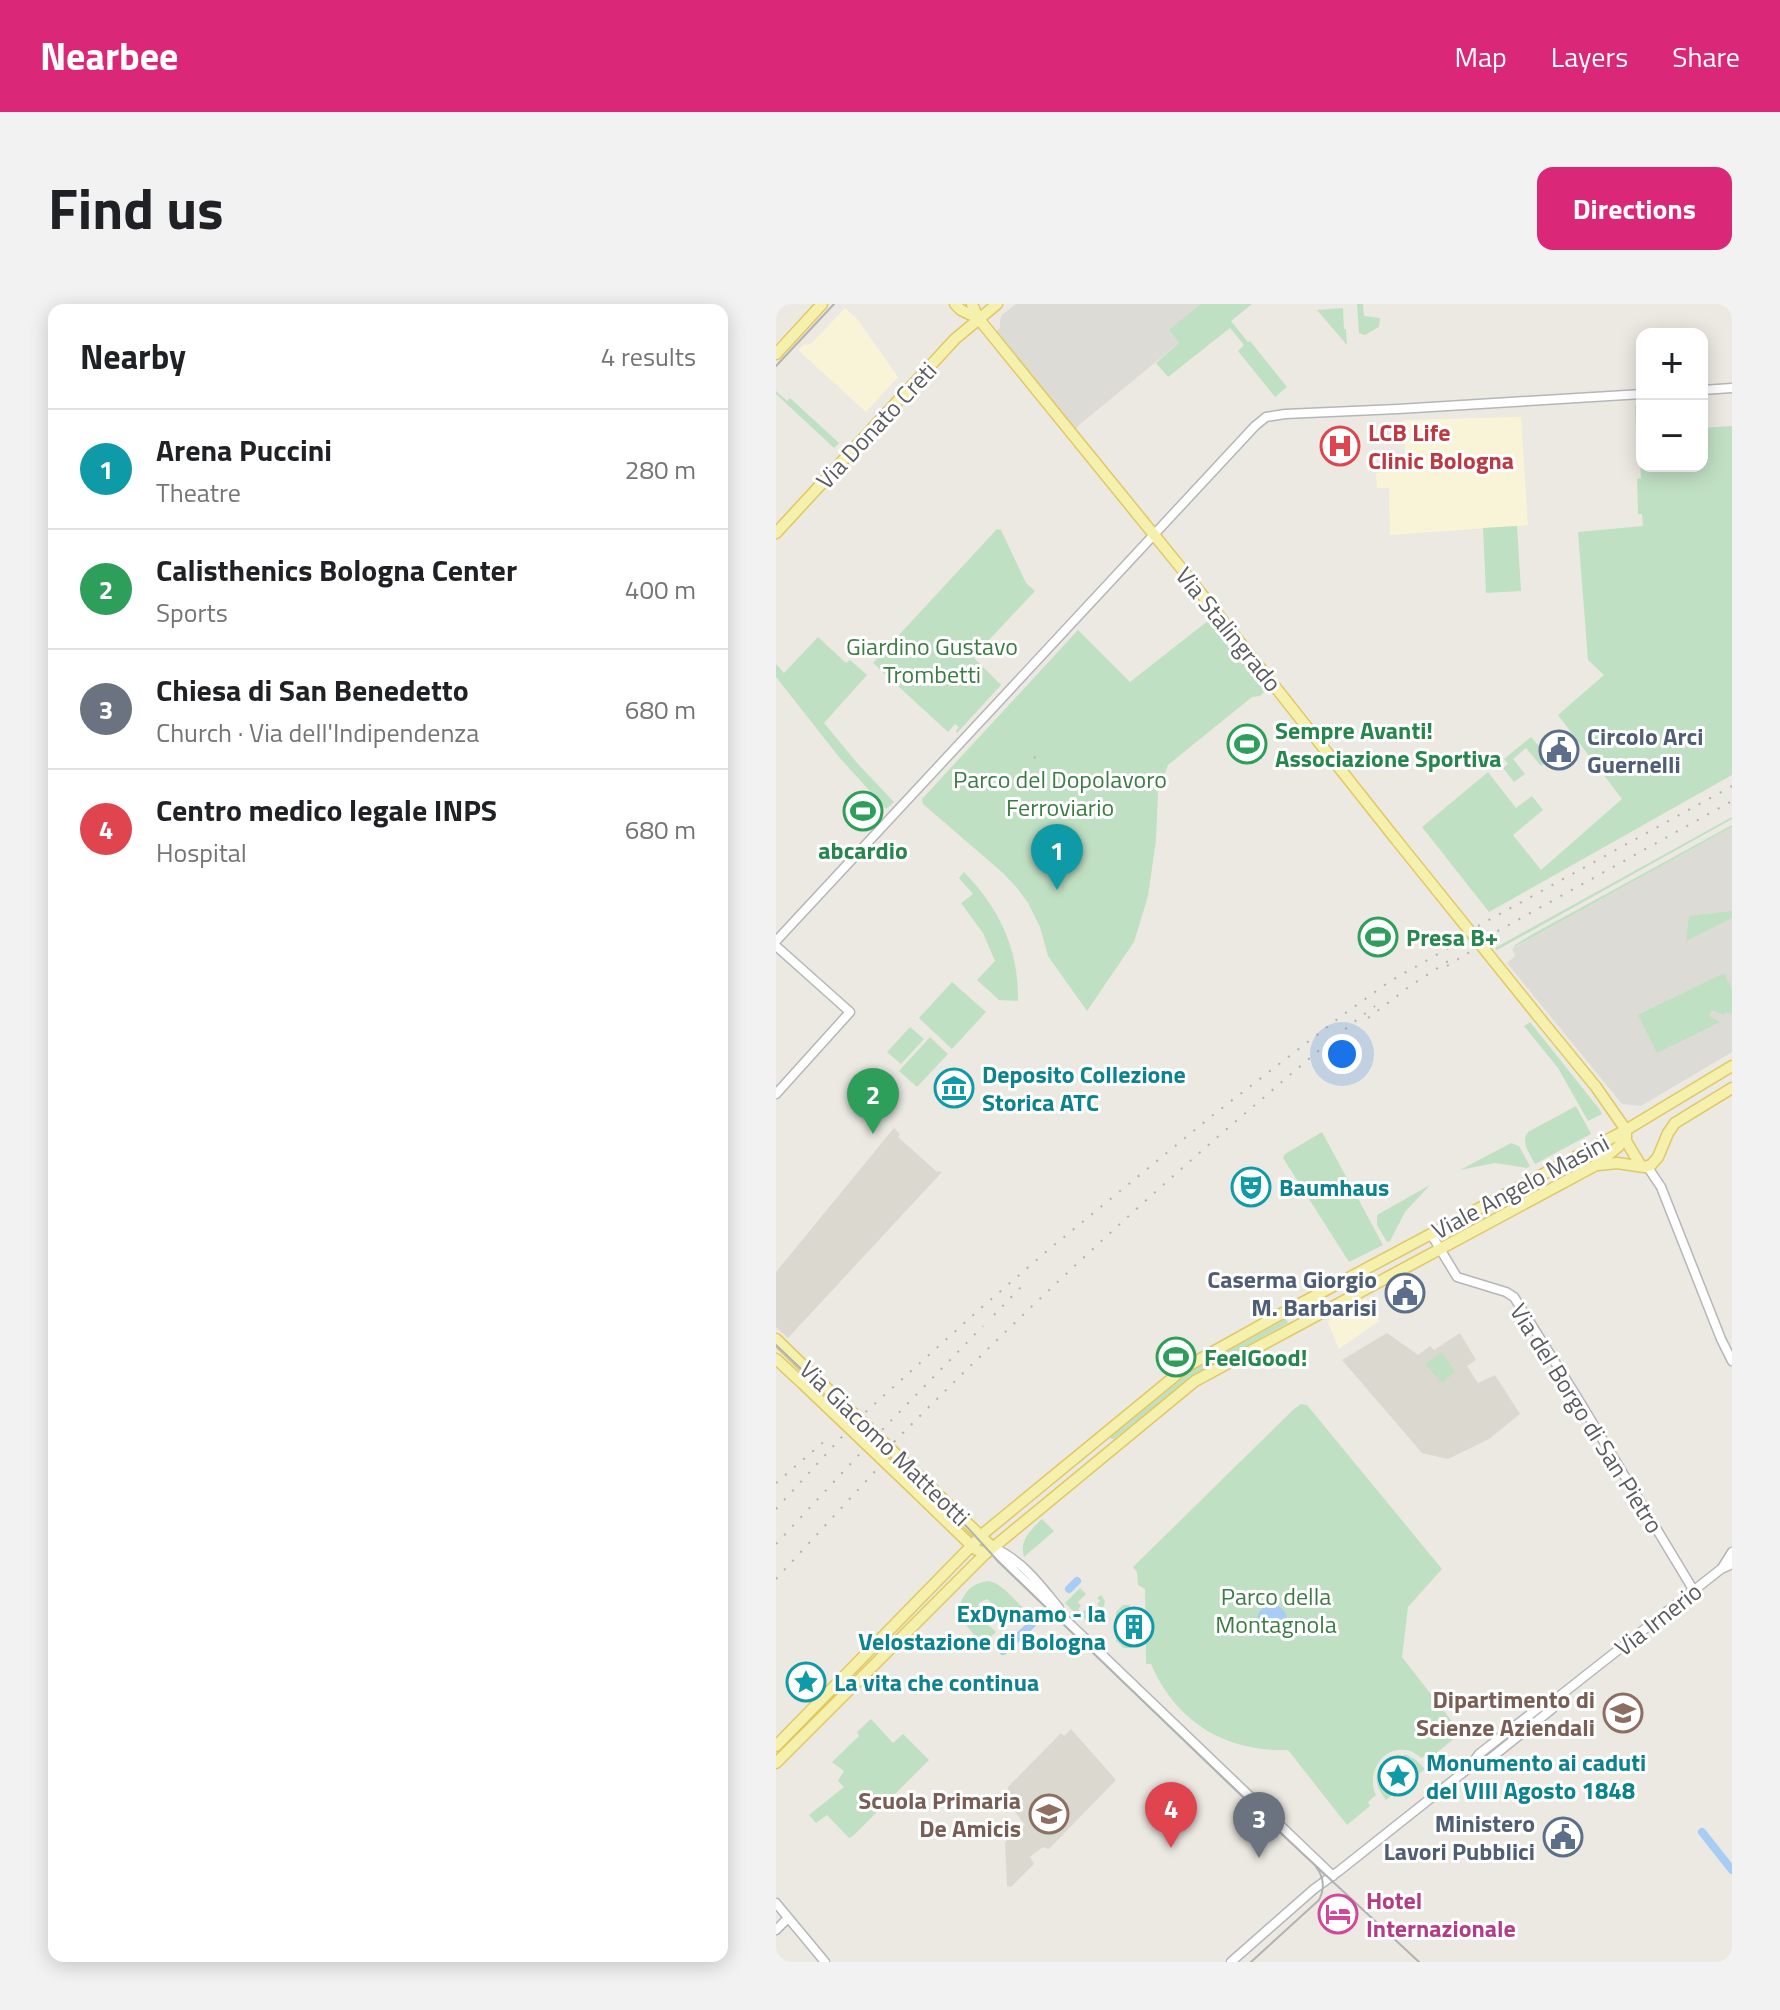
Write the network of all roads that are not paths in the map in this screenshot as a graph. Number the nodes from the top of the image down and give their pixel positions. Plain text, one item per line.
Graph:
1 (822, 304) edge
2 (955, 304) edge
3 (972, 304) edge
4 (997, 304) edge
5 (978, 318) junction
6 (776, 354) edge
7 (1732, 388) edge
8 (1708, 390) edge
9 (1636, 394) edge
10 (776, 533) edge
11 (1154, 534) junction
12 (776, 944) edge
13 (1732, 1066) edge
14 (1732, 1088) edge
15 (776, 1094) edge
16 (1663, 1108) junction
17 (1676, 1123) junction
18 (1626, 1130) junction
19 (1596, 1165) junction
20 (1644, 1166) junction
21 (1431, 1234) junction
22 (1440, 1250) junction
23 (777, 1341) edge
24 (776, 1359) edge
25 (1732, 1361) edge
26 (1098, 1438) junction
27 (1108, 1451) junction
28 (982, 1535) junction
29 (971, 1545) junction
30 (990, 1549) junction
31 (1732, 1552) edge
32 (1732, 1564) edge
33 (1721, 1569) junction
34 (1694, 1591) junction
35 (776, 1746) edge
36 (776, 1763) edge
37 (1333, 1876) junction
38 (776, 1903) edge
39 (788, 1918) junction
40 (776, 1930) edge
41 (825, 1962) edge
42 (1231, 1962) edge

1 - 6 main road
2 - 5 main road, Via Stalingrado
3 - 5 main road, Via Stalingrado
4 - 5 main road, Via Donato Creti
5 - 10 main road, Via Donato Creti
5 - 11 main road, Via Stalingrado
7 - 8 street
9 - 11 street
11 - 12 street
11 - 18 main road, Via Stalingrado, bridge
12 - 15 street
13 - 16 main road
14 - 17 main road
16 - 17 main road
16 - 18 main road
17 - 20 main road
18 - 19 main road, Viale Angelo Masini
18 - 20 main road, Via Stalingrado
18 - 21 main road, Viale Angelo Masini
19 - 20 main road
19 - 22 main road, Viale Angelo Masini
20 - 25 street
21 - 22 street, Via del Borgo di San Pietro
21 - 26 main road, Viale Angelo Masini
22 - 27 main road, Viale Angelo Masini
22 - 34 street, Via del Borgo di San Pietro
23 - 28 main road, Via Giacomo Matteotti, bridge
24 - 29 main road, Via Giacomo Matteotti, bridge
26 - 27 main road
26 - 28 main road, Viale Angelo Masini
27 - 30 main road, Viale Angelo Masini
28 - 29 main road, Viale Angelo Masini
28 - 30 main road, Via Giacomo Matteotti
29 - 30 main road, Via Giacomo Matteotti
29 - 35 main road, Viale Angelo Masini
30 - 36 main road, Viale Angelo Masini
30 - 37 street
31 - 33 street, Via Irnerio
32 - 33 street, Via Irnerio
33 - 34 street, Via Irnerio
34 - 37 street, Via Irnerio
37 - 42 street, Via Irnerio
38 - 39 street
39 - 40 street
39 - 41 street

